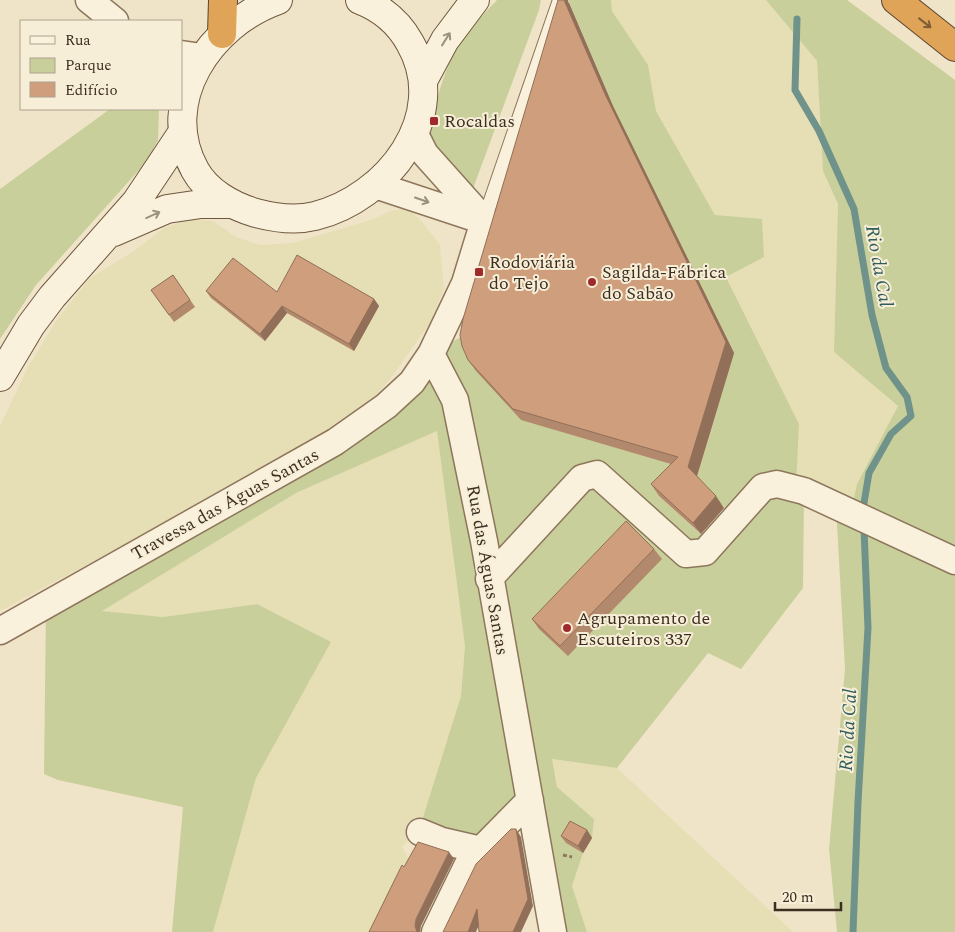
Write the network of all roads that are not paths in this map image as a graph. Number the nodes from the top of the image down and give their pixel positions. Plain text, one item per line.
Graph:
1 (88, 0) edge
2 (223, 0) edge
3 (278, 0) edge
4 (365, 0) edge
5 (475, 0) edge
6 (560, 0) edge
7 (896, 0) edge
8 (113, 20) edge
9 (222, 34) junction
10 (955, 47) edge
11 (192, 56) edge
12 (423, 81) junction
13 (182, 115) edge
14 (414, 134) junction
15 (375, 185) junction
16 (232, 204) junction
17 (484, 221) junction
18 (108, 235) junction
19 (432, 354) junction
20 (0, 377) edge
21 (930, 549) junction
22 (955, 561) edge
23 (489, 579) junction
24 (955, 581) edge
25 (0, 631) edge
26 (530, 800) junction
27 (420, 832) dead end
28 (481, 850) junction
29 (435, 932) edge
30 (553, 932) edge

1 - 8 street
2 - 9 highway
3 - 9 main road
4 - 12 main road
12 -> 5 main road
6 - 17 lane
7 -> 10 highway
9 - 11 main road
11 - 13 main road
12 - 14 main road
13 - 16 main road
13 - 18 main road
14 - 15 main road
14 - 17 street
15 - 16 main road
15 -> 17 street
18 -> 16 main road
17 - 19 street
18 - 20 main road
19 - 23 street, Rua das Águas Santas
19 - 25 street, Travessa das Águas Santas
21 - 22 street
21 - 23 street
21 - 24 street
23 - 26 street, Rua das Águas Santas
26 - 28 street
26 - 30 street, Rua das Águas Santas
27 - 28 street
28 - 29 street

